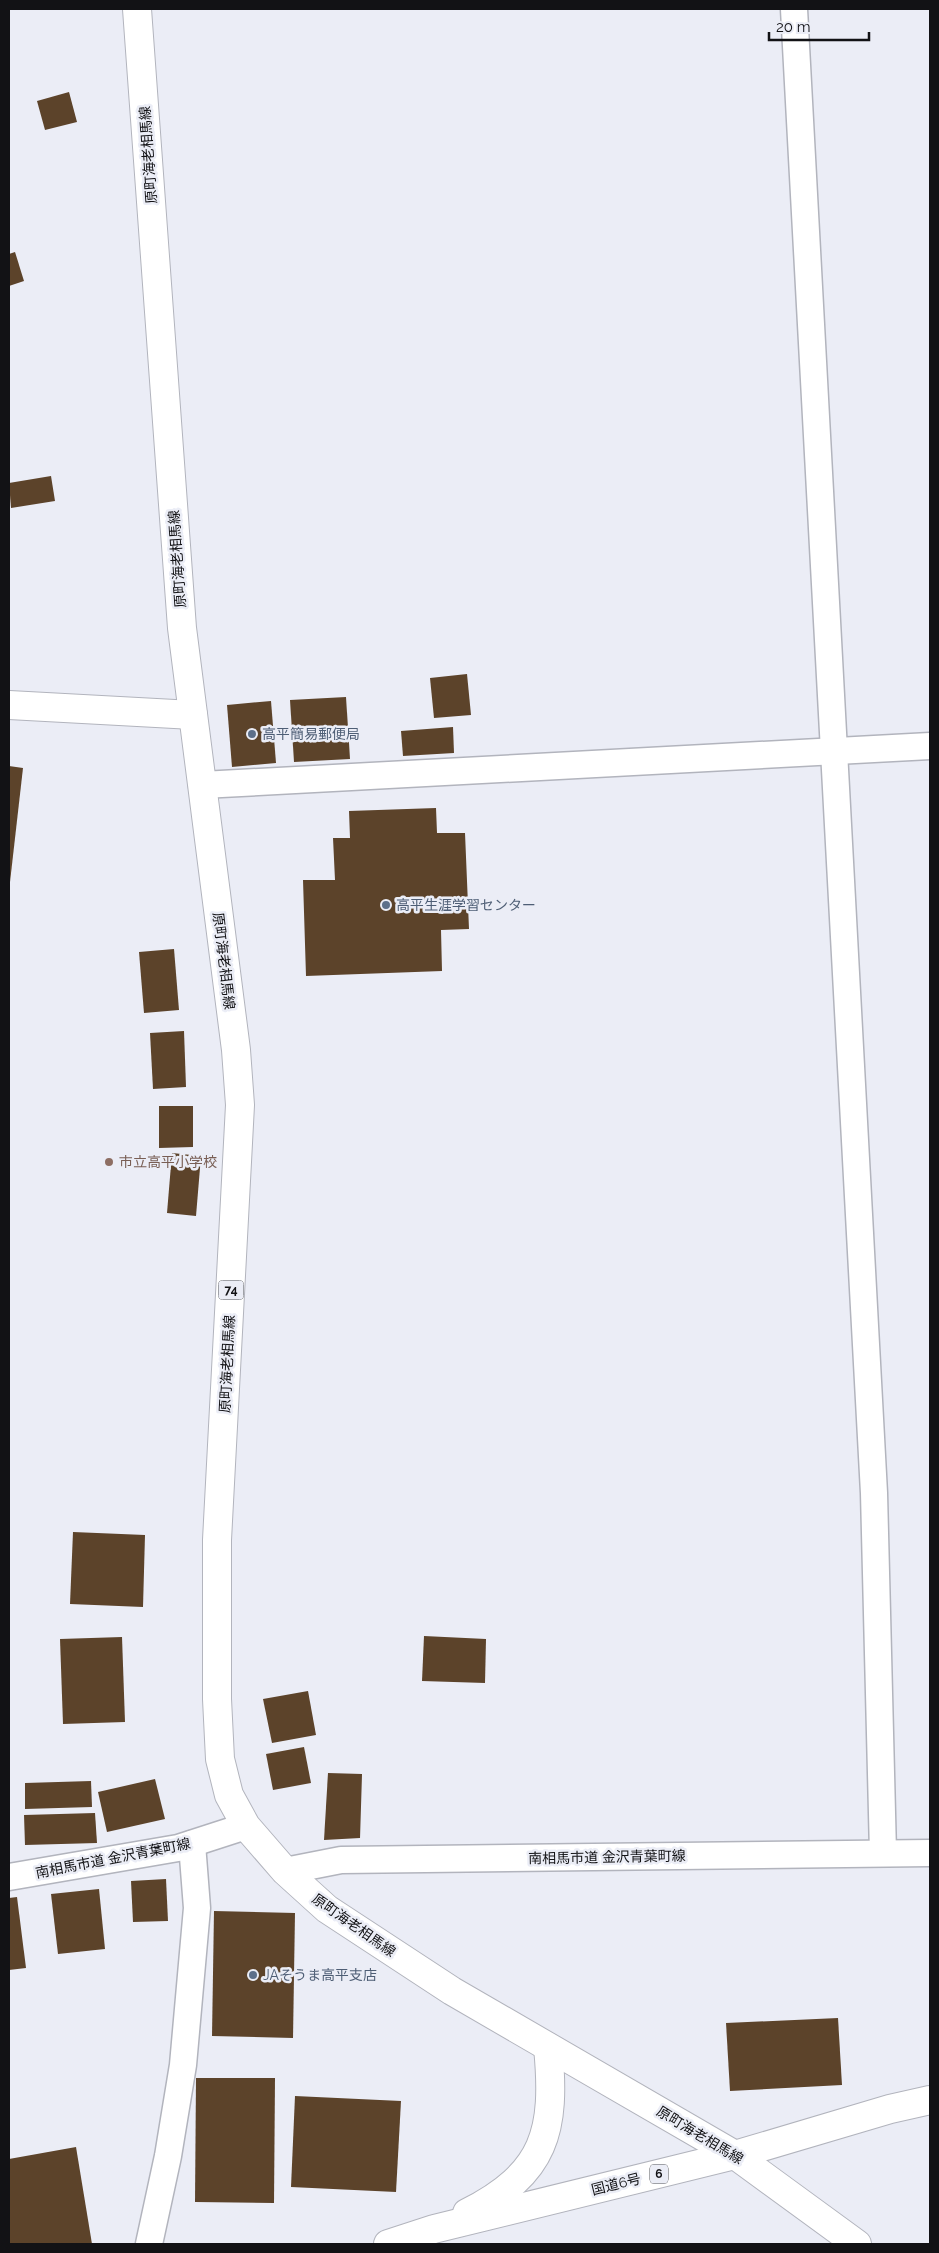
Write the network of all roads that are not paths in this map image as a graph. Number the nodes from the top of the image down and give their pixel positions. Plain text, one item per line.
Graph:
1 (138, 9) edge
2 (794, 9) edge
3 (9, 705) edge
4 (193, 715) junction
5 (930, 746) edge
6 (833, 751) junction
7 (202, 785) junction
8 (246, 1826) junction
9 (192, 1844) junction
10 (883, 1853) junction
11 (930, 1853) edge
12 (285, 1871) junction
13 (9, 1877) edge
14 (548, 2047) junction
15 (930, 2100) edge
16 (735, 2155) junction
17 (434, 2229) junction
18 (149, 2244) edge
19 (388, 2244) edge
20 (857, 2244) edge

1 - 4 main road, 原町海老相馬線 / 74
2 - 6 street
3 - 4 main road
4 - 7 main road, 原町海老相馬線 / 74
5 - 6 street
6 - 7 street
6 - 10 street
7 - 8 main road, 原町海老相馬線 / 74
8 - 9 street, 南相馬市道 金沢青葉町線
8 - 12 main road, 原町海老相馬線 / 74
9 - 13 street, 南相馬市道 金沢青葉町線
9 - 18 street
10 - 11 street, 南相馬市道 金沢青葉町線
10 - 12 street, 南相馬市道 金沢青葉町線
12 - 14 main road, 原町海老相馬線 / 74
14 - 16 main road, 原町海老相馬線 / 74
14 - 17 main road
15 - 16 main road, 国道6号 / 6
16 - 17 main road, 国道6号 / 6
16 - 20 main road, 原町海老相馬線 / 74
17 - 19 main road, 国道6号 / 6

